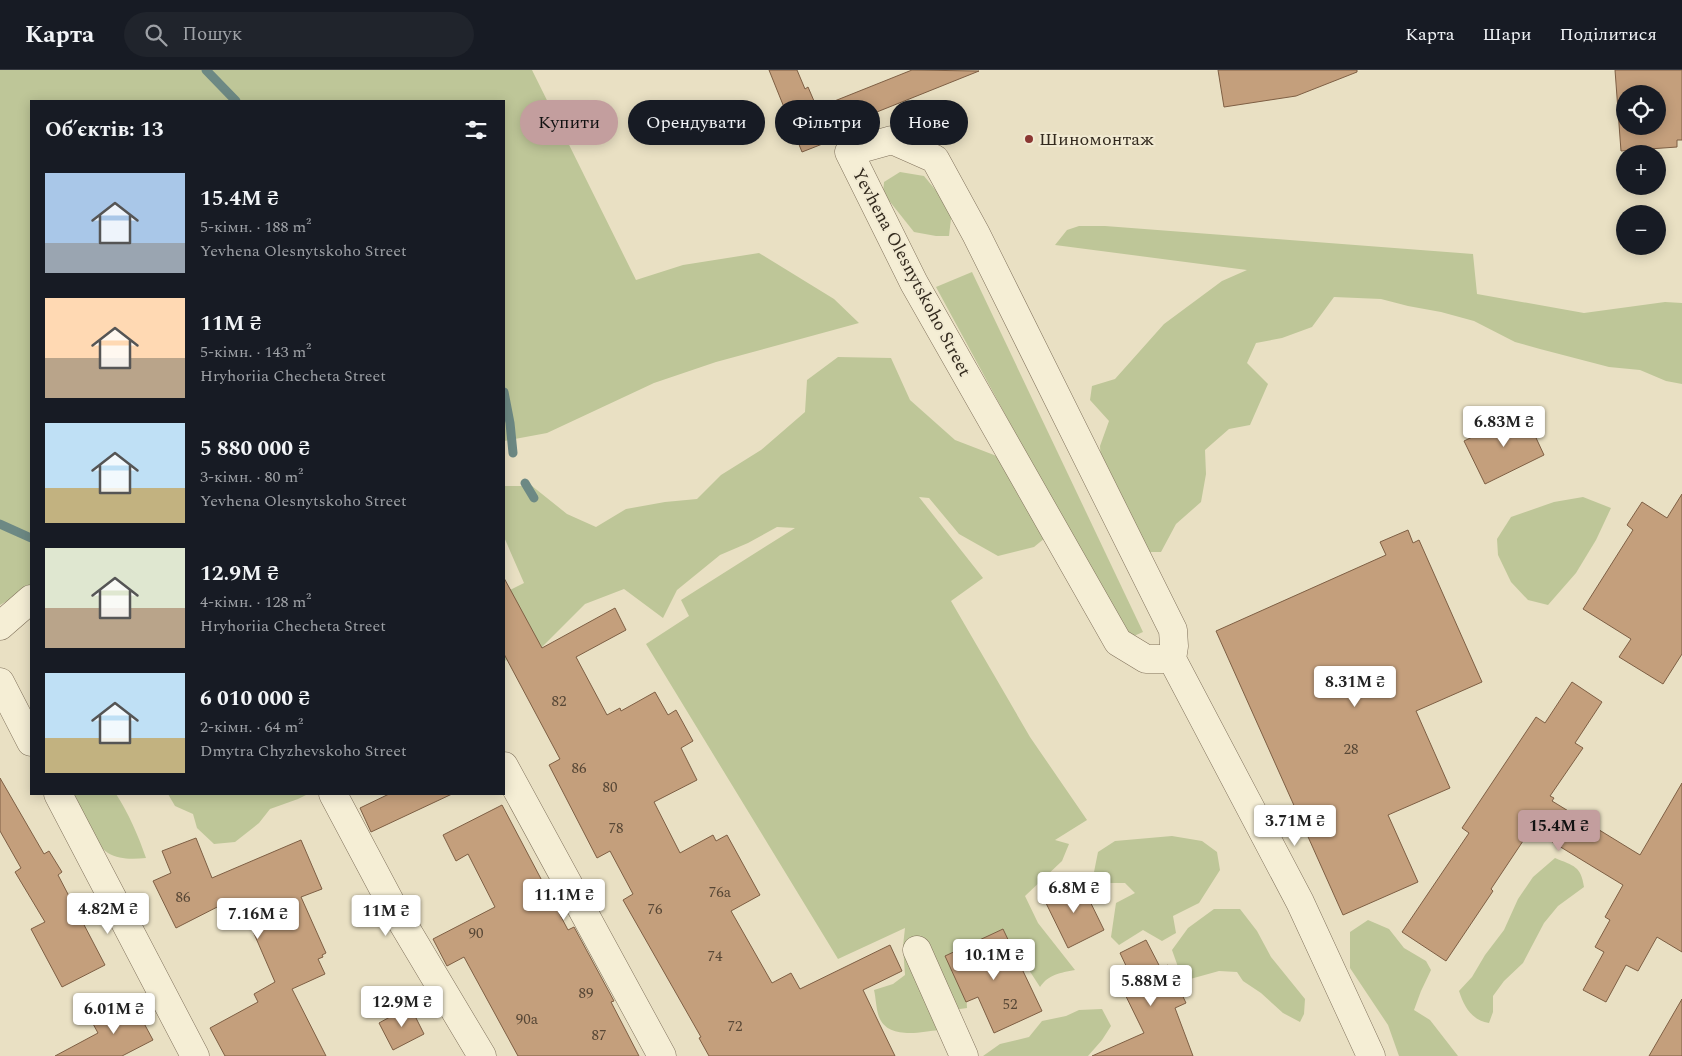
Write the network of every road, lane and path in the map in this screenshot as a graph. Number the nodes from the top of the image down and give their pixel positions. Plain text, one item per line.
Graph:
1 (30, 600) edge
2 (0, 626) edge
3 (1172, 659) junction
4 (0, 682) edge
5 (30, 740) edge
6 (505, 768) edge
7 (59, 795) edge
8 (334, 795) edge
9 (917, 950) dead end
10 (196, 1056) edge
11 (482, 1056) edge
12 (662, 1056) edge
13 (964, 1056) edge
14 (1371, 1056) edge

1 - 2 street
3 - 3 street, Yevhena Olesnytskoho Street
3 - 14 street
4 - 5 street
6 - 12 street
7 - 10 street
8 - 11 street
9 - 13 street

